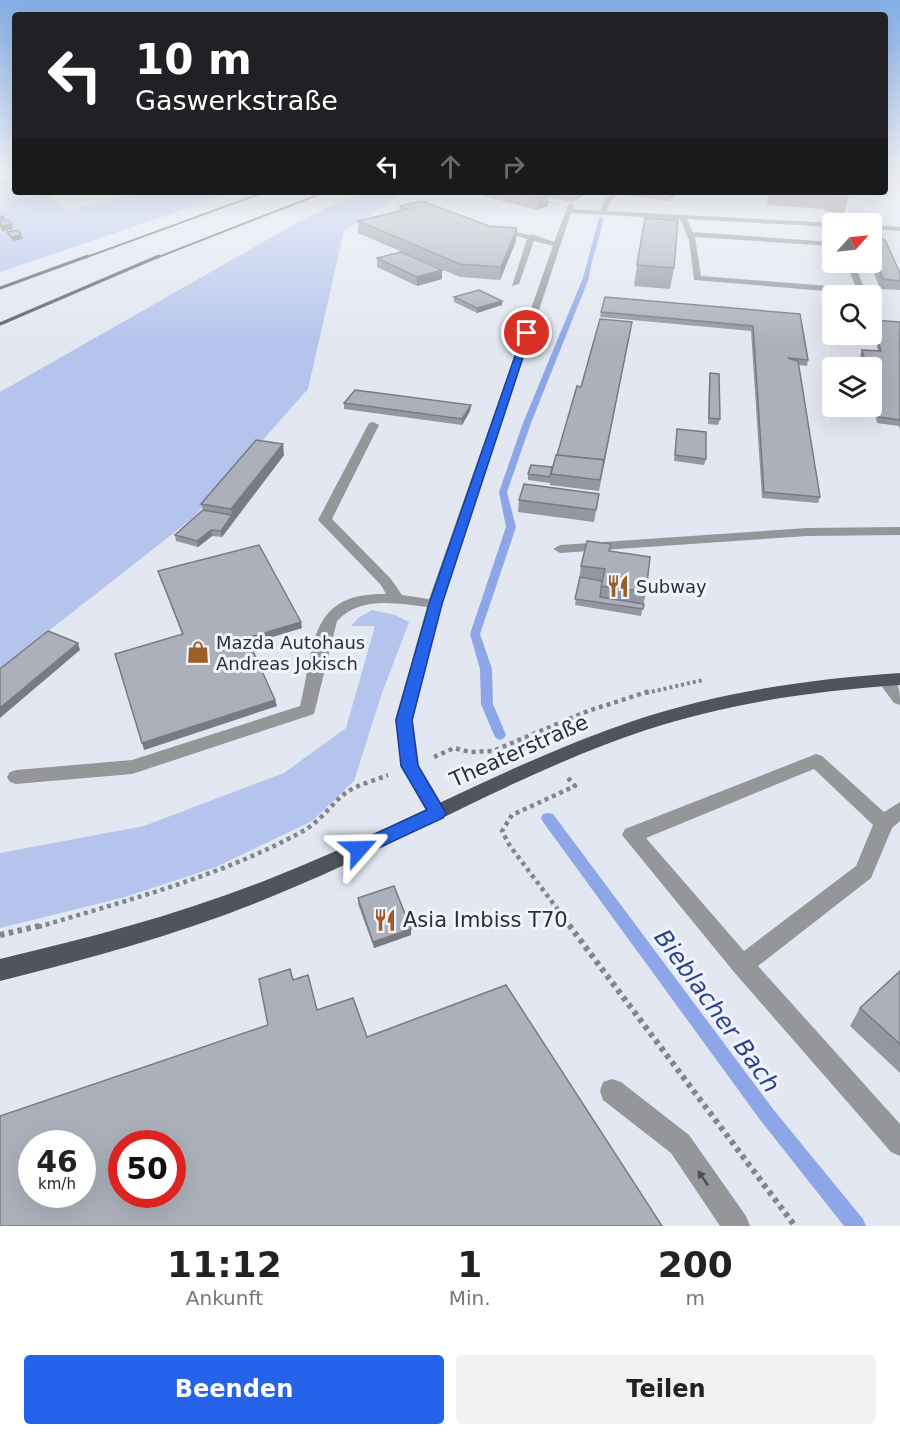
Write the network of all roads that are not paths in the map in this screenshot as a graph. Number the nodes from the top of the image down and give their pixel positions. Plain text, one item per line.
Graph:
1 (563, 227) edge
2 (688, 227) edge
3 (492, 228) edge
4 (882, 228) edge
5 (900, 229) edge
6 (691, 234) junction
7 (532, 236) junction
8 (822, 243) edge
9 (557, 245) junction
10 (854, 273) edge
11 (515, 284) dead end
12 (373, 425) dead end
13 (900, 531) edge
14 (560, 549) dead end
15 (397, 599) junction
16 (435, 604) junction
17 (893, 680) edge
18 (900, 699) edge
19 (16, 777) dead end
20 (900, 810) edge
21 (437, 813) junction
22 (884, 823) junction
23 (742, 965) junction
24 (0, 969) edge
25 (612, 1091) dead end
26 (900, 1143) edge
27 (736, 1226) edge

1 - 9 street
2 - 6 street
3 - 7 street
4 - 5 street
6 - 8 street
6 - 10 street
7 - 9 street
7 - 11 street
9 - 16 street
12 - 15 street
13 - 14 street
15 - 16 street
15 - 19 street
16 - 21 street
17 - 18 street
17 - 21 main road, Theaterstraße
20 - 22 street
21 - 24 main road, Theaterstraße
22 - 23 street
22 - 23 street
23 - 26 street
27 -> 25 street

